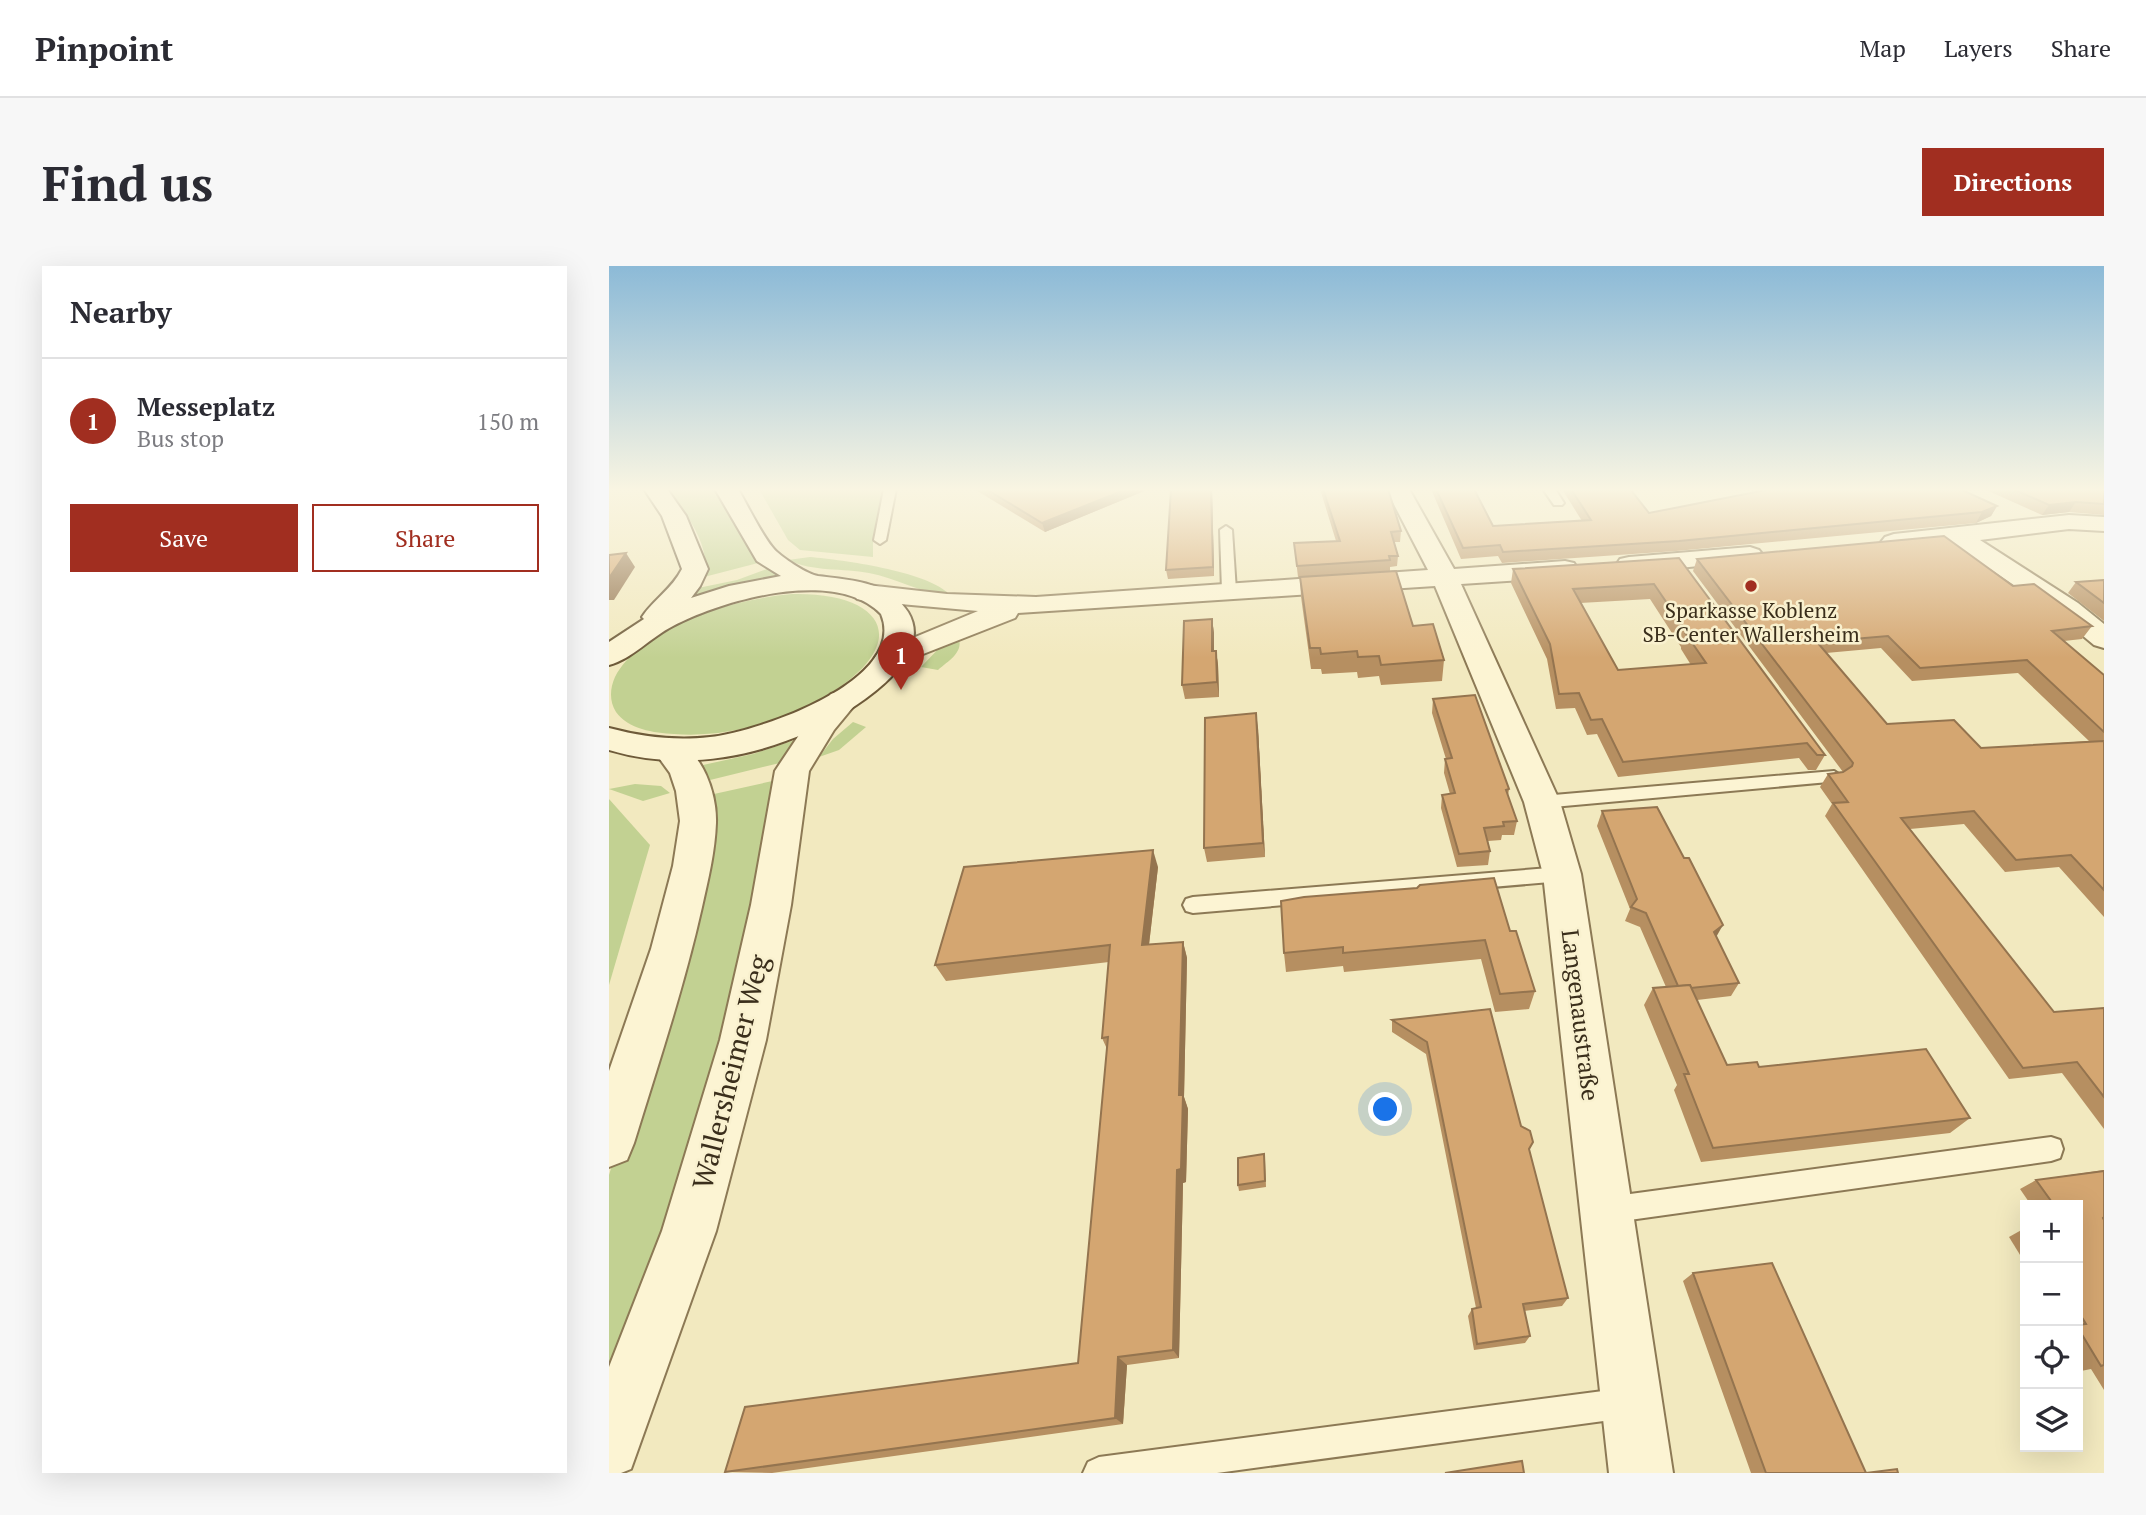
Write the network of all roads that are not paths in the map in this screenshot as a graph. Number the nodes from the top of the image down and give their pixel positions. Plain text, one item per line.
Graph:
1 (686, 545) edge
2 (760, 545) edge
3 (1227, 545) edge
4 (1427, 545) edge
5 (1972, 545) edge
6 (1770, 553) edge
7 (1444, 577) junction
8 (811, 584) junction
9 (1229, 591) junction
10 (867, 593) junction
11 (1036, 605) junction
12 (633, 637) junction
13 (2104, 639) edge
14 (609, 656) edge
15 (890, 658) junction
16 (842, 701) junction
17 (609, 739) edge
18 (671, 751) junction
19 (1826, 766) edge
20 (1542, 802) junction
21 (1562, 874) junction
22 (1193, 905) dead end
23 (609, 1143) edge
24 (2051, 1149) dead end
25 (1606, 1210) junction
26 (1632, 1402) junction
27 (609, 1447) edge
28 (1100, 1473) edge
29 (1641, 1473) edge

1 - 12 street
2 - 8 street
3 - 9 lane
4 - 7 street, Langenaustraße
5 - 13 street
6 - 7 street
7 - 9 street
7 - 20 street, Langenaustraße
8 - 10 street
8 - 12 street
9 - 11 street
10 - 11 street
10 - 15 street
11 - 15 street
12 - 14 street
15 - 16 street, Wallersheimer Weg
16 - 18 street, Wallersheimer Weg
16 - 27 street, Wallersheimer Weg
17 - 18 street, Wallersheimer Weg
18 - 23 street
19 - 20 lane
20 - 21 street, Langenaustraße
21 - 22 lane
21 - 25 street, Langenaustraße
24 - 25 lane
25 - 26 street, Langenaustraße
26 - 28 lane
26 - 29 street, Langenaustraße

